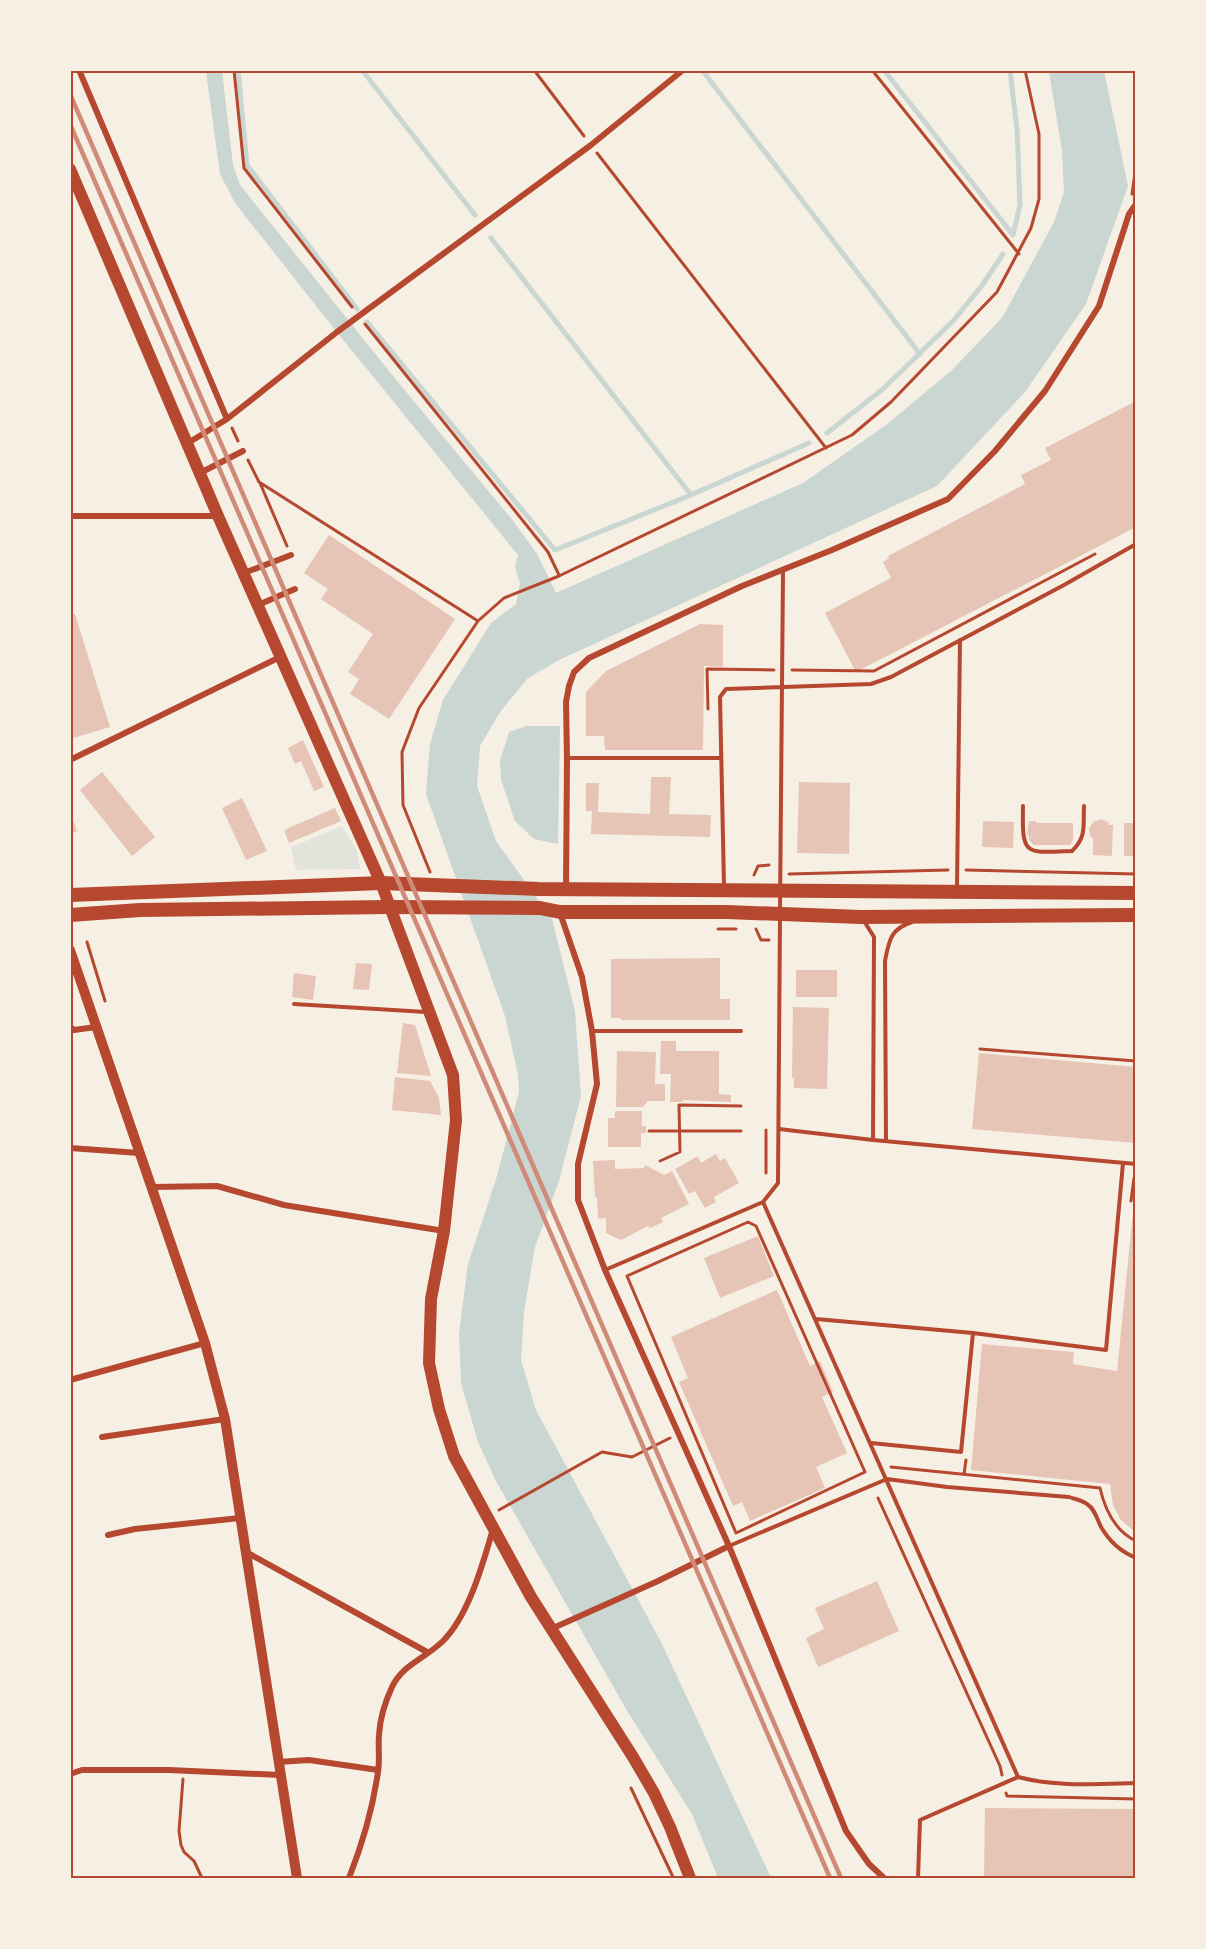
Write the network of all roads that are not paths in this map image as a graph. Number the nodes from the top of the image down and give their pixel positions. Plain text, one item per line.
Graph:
1 (78, 70) edge
2 (683, 70) edge
3 (70, 73) edge
4 (70, 169) edge
5 (1136, 204) edge
6 (227, 419) junction
7 (188, 443) junction
8 (243, 451) road end
9 (200, 473) junction
10 (70, 516) edge
11 (218, 516) junction
12 (1136, 544) edge
13 (291, 555) road end
14 (783, 570) junction
15 (243, 573) junction
16 (295, 589) dead end
17 (258, 605) junction
18 (960, 640) junction
19 (280, 657) junction
20 (781, 687) junction
21 (567, 758) junction
22 (720, 758) junction
23 (70, 760) edge
24 (1023, 806) dead end
25 (1084, 806) dead end
26 (381, 884) junction
27 (566, 889) junction
28 (724, 891) junction
29 (957, 891) junction
30 (1136, 893) edge
31 (70, 894) edge
32 (389, 907) junction
33 (560, 912) junction
34 (70, 915) edge
35 (1136, 915) edge
36 (861, 916) junction
37 (932, 916) junction
38 (70, 950) edge
39 (294, 1004) dead end
40 (430, 1012) junction
41 (70, 1027) edge
42 (96, 1027) junction
43 (592, 1031) junction
44 (741, 1031) dead end
45 (779, 1129) junction
46 (873, 1140) junction
47 (886, 1141) junction
48 (70, 1148) edge
49 (139, 1153) junction
50 (1123, 1163) junction
51 (1136, 1164) edge
52 (152, 1187) junction
53 (763, 1202) junction
54 (444, 1231) junction
55 (605, 1269) junction
56 (815, 1319) junction
57 (973, 1333) junction
58 (205, 1342) junction
59 (70, 1380) edge
60 (225, 1419) junction
61 (102, 1437) dead end
62 (870, 1443) junction
63 (887, 1479) junction
64 (240, 1518) junction
65 (490, 1522) junction
66 (108, 1535) dead end
67 (729, 1546) junction
68 (246, 1552) junction
69 (1136, 1558) edge
70 (551, 1629) junction
71 (427, 1652) junction
72 (277, 1762) junction
73 (378, 1770) junction
74 (70, 1774) edge
75 (280, 1775) junction
76 (1018, 1777) junction
77 (1136, 1783) edge
78 (297, 1878) edge
79 (349, 1878) edge
80 (690, 1878) edge
81 (884, 1878) edge
82 (918, 1878) edge

1 - 3 street
1 - 6 street
2 - 6 street
4 - 7 main road
5 - 14 street
6 - 7 street
7 - 9 main road
8 - 9 street
9 - 11 main road
10 - 11 street
11 - 15 main road
12 - 18 lane
13 - 15 street
14 - 20 lane
14 - 21 street
15 - 17 main road
16 - 17 street
17 - 19 main road
18 - 20 lane
18 - 29 lane
19 - 23 street
19 - 26 main road
20 - 22 lane
20 - 45 lane
21 - 22 lane
21 - 27 street
22 - 28 lane
24 - 25 lane
26 - 27 main road
26 - 31 main road
26 - 32 main road
27 - 28 main road
28 - 29 main road
29 - 30 main road
32 - 33 main road
32 - 34 main road
32 - 40 main road
33 - 36 main road
33 - 43 street
35 - 37 main road
36 - 37 main road
36 - 46 lane
37 - 47 lane
38 - 42 street
39 - 40 lane
40 - 54 main road
41 - 42 street
42 - 49 street
43 - 44 lane
43 - 55 street
45 - 46 lane
45 - 53 lane
46 - 47 lane
47 - 50 lane
48 - 49 street
49 - 52 street
50 - 51 lane
50 - 57 lane
52 - 54 street
52 - 58 street
53 - 55 lane
53 - 56 lane
54 - 65 main road
55 - 67 street
56 - 57 lane
56 - 62 lane
57 - 62 lane
58 - 59 street
58 - 60 street
60 - 61 street
60 - 64 street
62 - 63 lane
63 - 67 lane
63 - 69 lane
63 - 76 lane
64 - 66 street
64 - 68 street
65 - 70 main road
65 - 71 street
67 - 70 street
67 - 81 street
68 - 71 street
68 - 72 street
70 - 80 main road
71 - 73 street
72 - 73 street
72 - 75 street
73 - 79 street
74 - 75 street
75 - 78 street
76 - 77 lane
76 - 82 lane

